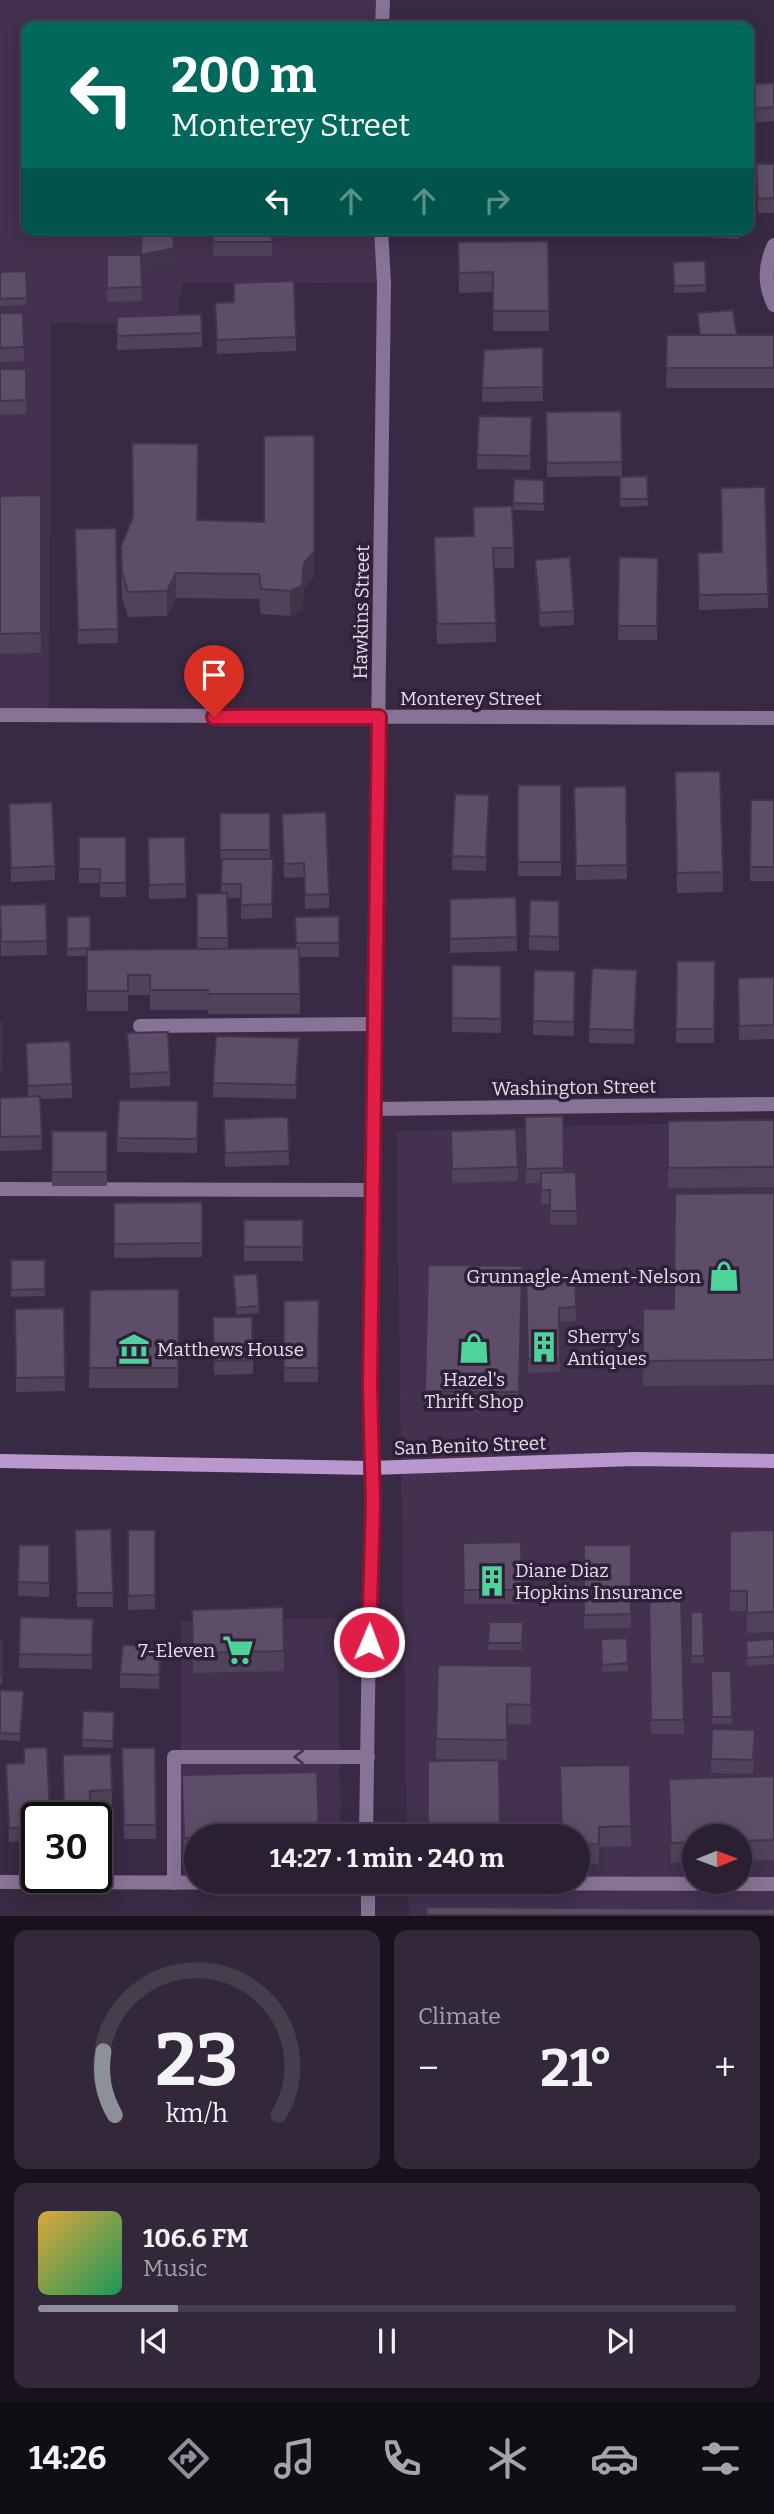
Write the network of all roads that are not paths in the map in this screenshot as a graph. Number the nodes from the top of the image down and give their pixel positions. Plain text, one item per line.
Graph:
1 (383, 0) edge
2 (382, 21) edge
3 (381, 235) edge
4 (774, 245) edge
5 (774, 305) edge
6 (0, 715) edge
7 (379, 717) junction
8 (774, 718) edge
9 (375, 1024) junction
10 (140, 1026) dead end
11 (774, 1104) edge
12 (374, 1109) junction
13 (0, 1189) edge
14 (372, 1190) junction
15 (0, 1461) edge
16 (774, 1461) edge
17 (371, 1468) junction
18 (368, 1757) junction
19 (366, 1824) edge
20 (0, 1882) edge
21 (174, 1883) junction
22 (184, 1883) edge
23 (590, 1883) edge
24 (774, 1884) edge
25 (368, 1894) edge
26 (368, 1916) edge

1 - 2 street
3 - 7 street, Hawkins Street
4 - 5 street
6 - 7 street, Monterey Street
7 - 8 street, Monterey Street
7 - 9 street, Hawkins Street
9 - 10 street
9 - 12 street, Hawkins Street
11 - 12 street, Washington Street
12 - 14 street, Hawkins Street
13 - 14 street
14 - 17 street, Hawkins Street
15 - 17 main road, San Benito Street
16 - 17 main road, San Benito Street
17 - 18 street, Hawkins Street
18 - 19 street, Hawkins Street
18 -> 21 street
20 - 21 street
21 - 22 street
23 - 24 street
25 - 26 street

